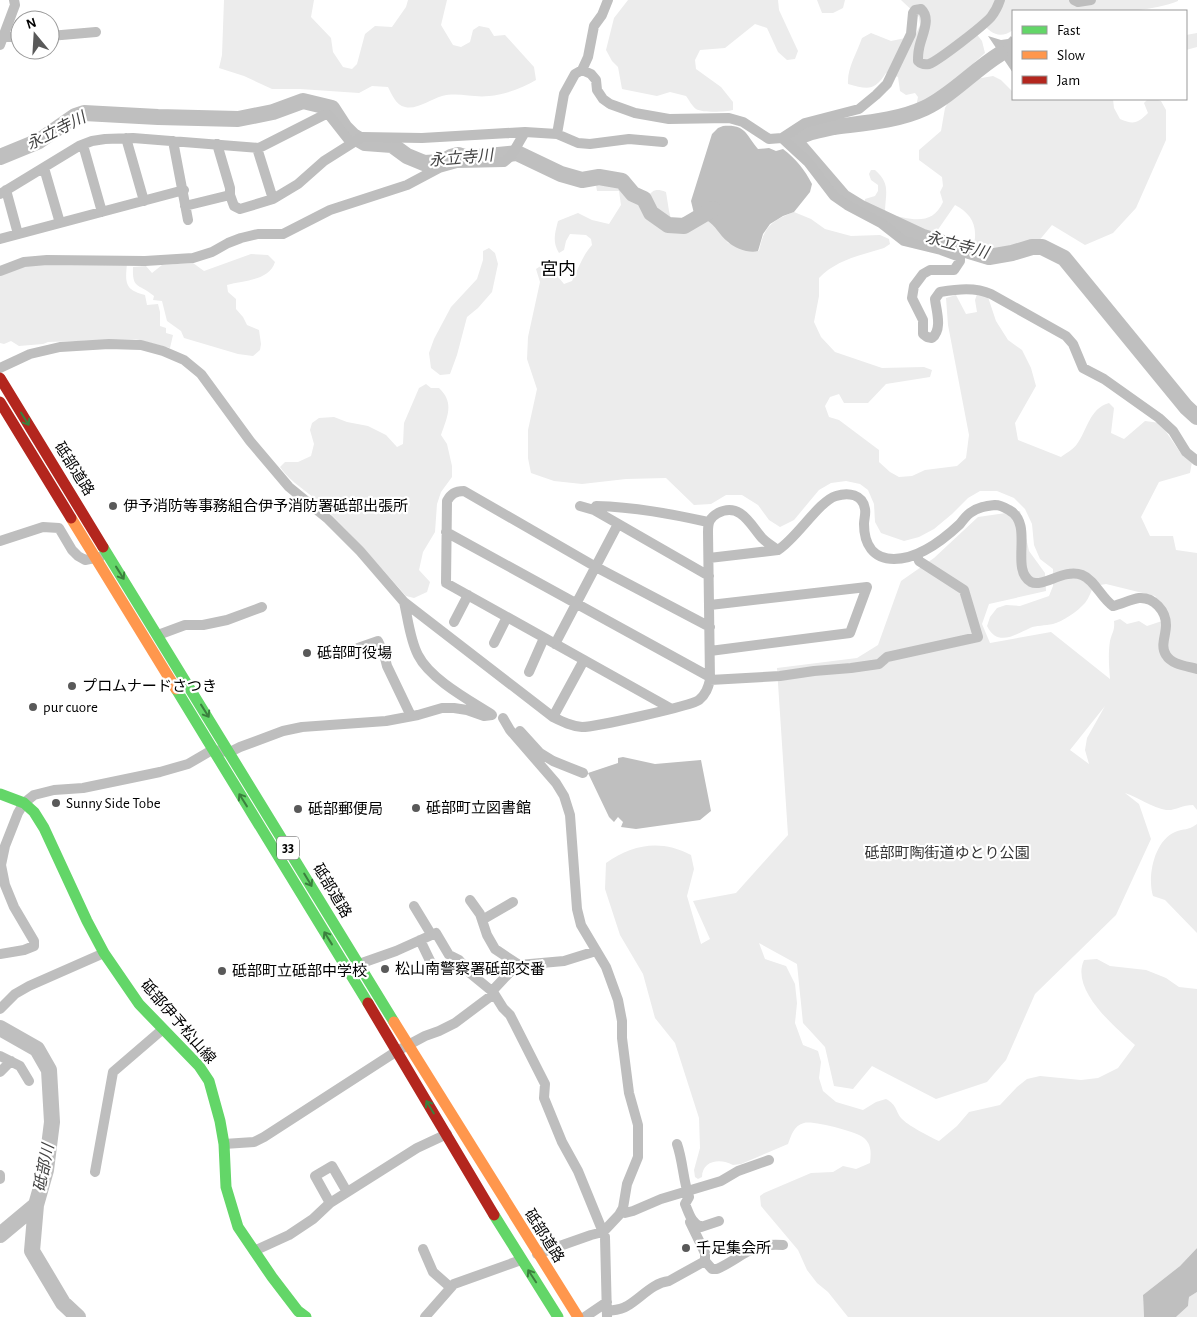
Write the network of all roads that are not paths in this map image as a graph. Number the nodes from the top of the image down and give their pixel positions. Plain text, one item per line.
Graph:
1 (14, 0) edge
2 (608, 0) edge
3 (1000, 0) edge
4 (1074, 0) edge
5 (1091, 0) edge
6 (96, 32) dead end
7 (60, 35) edge
8 (2, 41) edge
9 (582, 70) junction
10 (525, 132) junction
11 (557, 134) junction
12 (126, 138) junction
13 (782, 138) junction
14 (356, 140) junction
15 (172, 141) junction
16 (663, 142) dead end
17 (217, 144) junction
18 (83, 145) junction
19 (257, 148) junction
20 (44, 168) junction
21 (184, 190) junction
22 (3, 192) edge
23 (230, 195) junction
24 (273, 199) junction
25 (144, 201) junction
26 (185, 206) junction
27 (102, 212) junction
28 (188, 220) dead end
29 (60, 223) junction
30 (18, 234) junction
31 (0, 238) edge
32 (0, 271) edge
33 (0, 368) edge
34 (0, 378) edge
35 (0, 402) edge
36 (1197, 461) edge
37 (580, 506) dead end
38 (594, 510) junction
39 (708, 522) junction
40 (618, 524) junction
41 (446, 532) junction
42 (2, 537) edge
43 (778, 550) junction
44 (107, 552) junction
45 (917, 555) junction
46 (709, 558) junction
47 (95, 559) junction
48 (596, 567) junction
49 (709, 576) junction
50 (468, 595) junction
51 (404, 602) junction
52 (576, 604) junction
53 (710, 606) junction
54 (262, 607) dead end
55 (507, 617) junction
56 (454, 622) dead end
57 (710, 627) junction
58 (158, 635) junction
59 (544, 638) junction
60 (494, 643) dead end
61 (555, 644) junction
62 (358, 648) dead end
63 (710, 651) junction
64 (584, 660) junction
65 (1197, 669) edge
66 (529, 672) dead end
67 (710, 678) junction
68 (670, 708) junction
69 (492, 715) junction
70 (411, 716) junction
71 (553, 717) junction
72 (503, 718) junction
73 (212, 750) junction
74 (230, 752) junction
75 (582, 773) dead end
76 (0, 794) edge
77 (24, 804) junction
78 (470, 900) dead end
79 (513, 902) dead end
80 (414, 906) dead end
81 (482, 920) junction
82 (431, 934) junction
83 (420, 940) junction
84 (596, 951) junction
85 (0, 954) edge
86 (104, 954) junction
87 (359, 964) junction
88 (519, 965) junction
89 (433, 967) dead end
90 (493, 992) junction
91 (1, 1007) edge
92 (163, 1029) junction
93 (408, 1045) junction
94 (397, 1051) junction
95 (0, 1056) edge
96 (11, 1061) junction
97 (0, 1072) edge
98 (28, 1080) dead end
99 (447, 1134) junction
100 (224, 1144) junction
101 (677, 1144) dead end
102 (769, 1160) dead end
103 (95, 1172) dead end
104 (687, 1191) junction
105 (347, 1192) junction
106 (675, 1195) junction
107 (330, 1203) junction
108 (621, 1212) junction
109 (718, 1221) dead end
110 (603, 1232) junction
111 (783, 1245) dead end
112 (423, 1249) dead end
113 (254, 1251) junction
114 (538, 1254) junction
115 (521, 1260) junction
116 (705, 1261) junction
117 (450, 1287) junction
118 (607, 1310) edge
119 (306, 1317) edge
120 (425, 1317) edge
121 (558, 1317) edge
122 (578, 1317) edge
123 (586, 1317) edge

1 - 8 street
2 - 9 street
3 - 13 street
4 - 5 street
6 - 7 street
9 - 11 street
9 - 13 street
10 - 11 street
10 - 14 street
10 - 32 street
11 - 16 street
12 - 15 street
12 - 18 street
12 - 25 street
13 - 36 street
14 - 19 street
14 - 24 street
15 - 17 street
15 - 21 street
17 - 19 street
17 - 23 street
18 - 20 street
18 - 27 street
19 - 24 street
20 - 22 street
20 - 29 street
21 - 25 street
21 - 26 street
22 - 30 street
23 - 24 street
23 - 26 street
25 - 27 street
26 - 28 street
27 - 29 street
29 - 30 street
30 - 31 street
33 - 51 street
34 -> 44 main road, 砥部道路 / 33
35 - 47 main road, 砥部道路 / 33
37 - 38 street
38 - 39 street
38 - 40 street
39 - 43 street
39 - 46 street
40 - 48 street
40 - 49 street
41 - 48 street
41 - 50 street
41 - 52 street
42 - 47 street
43 - 45 street
43 - 46 street
44 - 47 street
44 -> 58 main road, 砥部道路 / 33
45 - 65 street
45 - 67 street
46 - 49 street
47 - 73 main road, 砥部道路 / 33
48 - 52 street
48 - 57 street
49 - 53 street
50 - 55 street
50 - 56 street
51 - 69 street
51 - 71 street
52 - 61 street
52 - 67 street
53 - 57 street
53 - 63 street
54 - 58 street
55 - 59 street
55 - 60 street
57 - 63 street
58 -> 74 main road, 砥部道路 / 33
59 - 61 street
59 - 66 street
61 - 64 street
62 - 70 street
63 - 67 street
64 - 68 street
64 - 71 street
67 - 68 street
68 - 71 street
69 - 70 street
69 - 72 street
70 - 74 street
72 - 75 street
72 - 84 street
73 - 74 street
73 - 77 street
94 -> 73 main road, 砥部道路 / 33
74 -> 87 main road, 砥部道路 / 33
76 - 77 main road, 砥部伊予松山線
77 - 85 street
77 - 86 main road, 砥部伊予松山線
78 - 81 street
79 - 81 street
80 - 82 street
81 - 88 street
82 - 83 street
82 - 90 street
83 - 87 street
83 - 89 street
84 - 88 street
84 - 108 street
86 - 91 street
86 - 92 main road, 砥部伊予松山線
87 - 93 main road, 砥部道路 / 33
88 - 90 street
90 - 93 street
90 - 110 street
92 - 100 main road, 砥部伊予松山線
92 - 103 street
93 - 94 street
93 - 114 main road, 砥部道路 / 33
99 -> 94 main road, 砥部道路 / 33
94 - 100 street
95 - 96 street
96 - 97 street
96 - 98 street
99 - 105 street
99 - 115 main road, 砥部道路 / 33
100 - 113 main road, 砥部伊予松山線
101 - 104 street
102 - 104 street
104 - 106 street
104 - 109 street
105 - 107 street
105 - 107 street
106 - 108 street
106 - 116 street
107 - 113 street
108 - 110 street
110 - 114 street
110 - 118 street
111 - 116 street
112 - 117 street
113 - 119 main road, 砥部伊予松山線
114 - 122 main road, 砥部道路 / 33
115 - 117 street
121 -> 115 main road, 砥部道路 / 33
116 - 118 street
117 - 120 street
118 - 123 street

